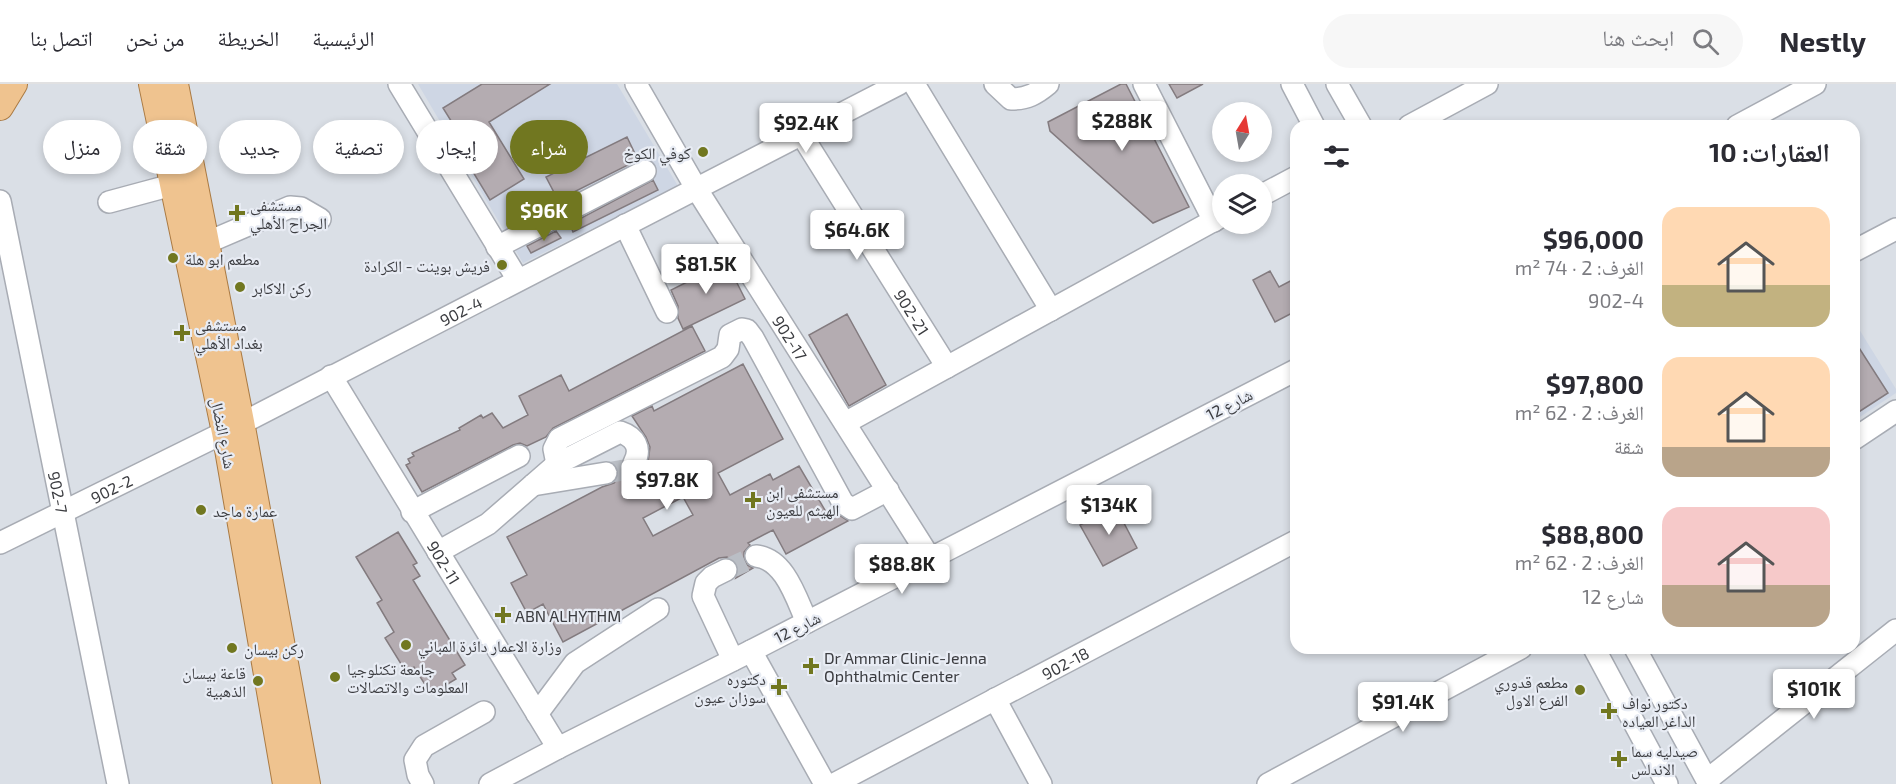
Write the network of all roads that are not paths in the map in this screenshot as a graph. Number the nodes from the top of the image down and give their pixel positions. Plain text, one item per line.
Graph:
1 (14, 84) edge
2 (152, 84) edge
3 (175, 84) edge
4 (399, 84) edge
5 (636, 84) edge
6 (911, 84) edge
7 (994, 84) edge
8 (1048, 84) edge
9 (1144, 84) edge
10 (1292, 84) edge
11 (1337, 84) edge
12 (1487, 84) edge
13 (1815, 84) edge
14 (0, 107) edge
15 (1311, 120) edge
16 (1357, 120) edge
17 (1420, 120) edge
18 (1748, 120) edge
19 (801, 134) junction
20 (645, 171) dead end
21 (1290, 180) edge
22 (172, 185) junction
23 (696, 188) junction
24 (1272, 190) edge
25 (0, 201) edge
26 (109, 202) dead end
27 (1212, 207) edge
28 (320, 219) dead end
29 (1212, 221) edge
30 (625, 225) junction
31 (1896, 229) edge
32 (206, 243) junction
33 (1860, 247) edge
34 (497, 248) junction
35 (518, 280) junction
36 (1051, 310) junction
37 (666, 312) dead end
38 (947, 367) junction
39 (1290, 373) edge
40 (331, 376) junction
41 (1896, 411) edge
42 (845, 423) junction
43 (233, 427) junction
44 (1860, 435) edge
45 (519, 456) dead end
46 (634, 463) dead end
47 (557, 464) junction
48 (606, 473) tunnel mouth
49 (530, 486) junction
50 (888, 490) junction
51 (63, 512) junction
52 (412, 512) junction
53 (0, 543) edge
54 (1290, 544) edge
55 (438, 552) junction
56 (756, 556) dead end
57 (930, 558) junction
58 (726, 570) tunnel mouth
59 (658, 609) dead end
60 (807, 621) junction
61 (1896, 630) edge
62 (1510, 654) edge
63 (1597, 654) edge
64 (1638, 654) edge
65 (742, 655) junction
66 (995, 699) junction
67 (484, 712) dead end
68 (537, 714) junction
69 (558, 748) junction
70 (1708, 782) edge
71 (118, 784) edge
72 (286, 784) edge
73 (307, 784) edge
74 (423, 784) edge
75 (490, 784) edge
76 (825, 784) edge
77 (834, 784) edge
78 (1041, 784) edge
79 (1268, 784) edge
80 (1667, 784) edge

1 - 14 main road
2 - 22 main road, شارع النضال
3 - 32 main road, شارع النضال
4 - 34 street
5 - 23 street, 902-17
6 - 19 street, 902-4
6 - 36 street
7 - 8 street
9 - 27 street
10 - 15 street
11 - 16 street
12 - 17 street
13 - 18 street
19 - 23 street, 902-4
19 - 38 street, 902-21
20 - 34 street
21 - 24 street
22 - 26 street
22 - 43 main road, شارع النضال
23 - 30 street, 902-4
23 - 42 street, 902-17
25 - 51 street, 902-7
28 - 32 street
29 - 36 street
30 - 35 street, 902-4
30 - 37 street
31 - 33 street
32 - 43 main road, شارع النضال
34 - 35 street
35 - 40 street, 902-4
36 - 38 street
38 - 42 street
39 - 57 street, شارع 12
40 - 43 street, 902-4
40 - 52 street, 902-11
41 - 44 street
42 - 50 street, 902-17
43 - 51 street, 902-2
43 - 72 main road, شارع النضال
43 - 73 main road, شارع النضال
45 - 52 street
46 - 47 street
47 - 49 street
47 - 50 street
48 - 49 street
49 - 55 street
50 - 57 street, 902-17
51 - 53 street, 902-2
51 - 71 street, 902-7
52 - 55 street, 902-11
54 - 66 street, 902-18
55 - 68 street, 902-11
56 - 60 street
57 - 60 street, شارع 12
58 - 65 street
59 - 68 street
60 - 65 street, شارع 12
61 - 70 street
62 - 79 street
63 - 80 street
64 - 70 street
65 - 69 street, شارع 12
65 - 76 street
66 - 77 street, 902-18
66 - 78 street
67 - 74 street
68 - 69 street, 902-11
69 - 75 street, شارع 12

